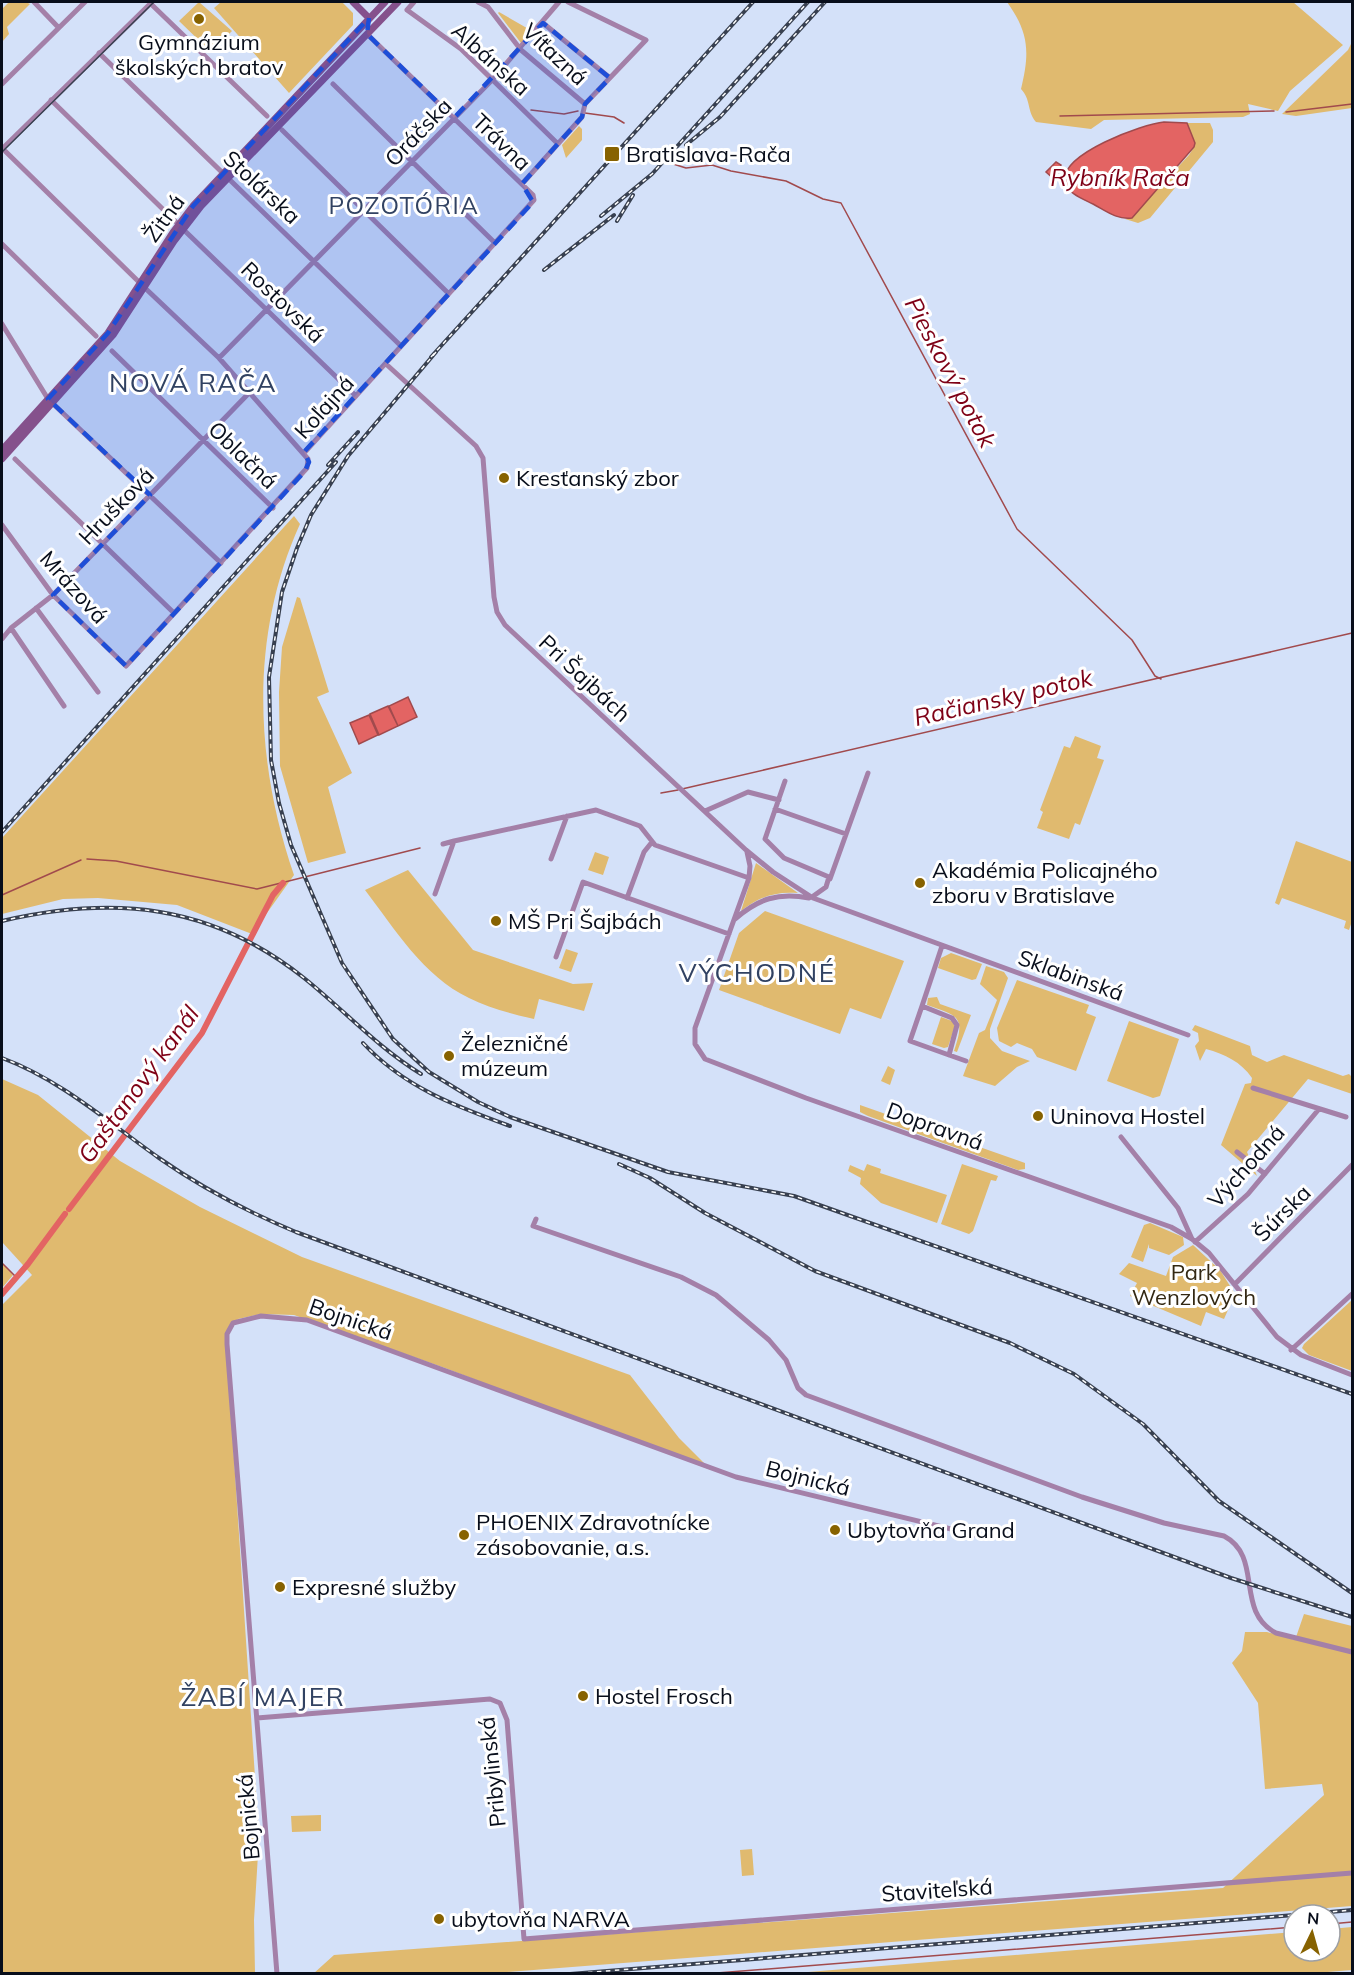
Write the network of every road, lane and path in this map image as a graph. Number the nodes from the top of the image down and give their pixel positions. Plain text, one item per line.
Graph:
1 (34, 2) edge
2 (85, 2) edge
3 (151, 2) edge
4 (353, 2) edge
5 (385, 2) edge
6 (398, 2) edge
7 (414, 2) edge
8 (478, 2) edge
9 (559, 2) edge
10 (568, 2) edge
11 (383, 16) junction
12 (369, 18) junction
13 (543, 23) junction
14 (58, 27) junction
15 (367, 34) junction
16 (521, 50) junction
17 (99, 53) junction
18 (610, 78) junction
19 (492, 80) junction
20 (2, 84) edge
21 (333, 84) dead end
22 (51, 100) junction
23 (585, 104) junction
24 (267, 116) dead end
25 (454, 118) junction
26 (282, 130) dead end
27 (558, 144) junction
28 (2, 149) edge
29 (412, 162) junction
30 (226, 175) junction
31 (522, 184) junction
32 (534, 199) joint
33 (364, 211) junction
34 (176, 222) dead end
35 (186, 232) dead end
36 (495, 243) junction
37 (2, 244) edge
38 (315, 260) junction
39 (143, 286) junction
40 (448, 293) junction
41 (267, 310) junction
42 (2, 324) edge
43 (96, 336) dead end
44 (401, 346) junction
45 (112, 351) dead end
46 (219, 358) junction
47 (386, 364) junction
48 (250, 392) junction
49 (356, 396) junction
50 (51, 400) junction
51 (203, 438) junction
52 (2, 450) edge
53 (304, 453) junction
54 (2, 459) edge
55 (15, 459) dead end
56 (150, 495) junction
57 (273, 507) junction
58 (2, 525) edge
59 (103, 544) junction
60 (221, 563) junction
61 (53, 595) junction
62 (36, 608) junction
63 (174, 613) junction
64 (11, 628) junction
65 (2, 636) edge
66 (126, 666) joint
67 (98, 692) dead end
68 (64, 706) dead end
69 (868, 773) dead end
70 (785, 781) dead end
71 (778, 800) junction
72 (775, 809) junction
73 (705, 811) junction
74 (567, 816) junction
75 (846, 834) junction
76 (454, 841) junction
77 (652, 842) junction
78 (443, 844) dead end
79 (746, 850) junction
80 (550, 859) dead end
81 (749, 878) junction
82 (830, 879) junction
83 (435, 894) dead end
84 (627, 898) junction
85 (812, 898) junction
86 (734, 920) junction
87 (729, 934) junction
88 (942, 946) junction
89 (556, 957) dead end
90 (922, 1006) junction
91 (1188, 1035) dead end
92 (949, 1055) junction
93 (966, 1061) dead end
94 (1253, 1088) dead end
95 (1319, 1109) junction
96 (1346, 1117) dead end
97 (1121, 1137) dead end
98 (1237, 1152) dead end
99 (1353, 1165) edge
100 (1265, 1174) junction
101 (536, 1219) dead end
102 (1194, 1240) junction
103 (1235, 1284) junction
104 (1353, 1294) edge
105 (1291, 1350) junction
106 (1353, 1375) edge
107 (976, 1535) dead end
108 (1353, 1652) edge
109 (257, 1718) junction
110 (1353, 1873) edge
111 (524, 1939) joint
112 (277, 1973) edge

1 - 14 street
2 - 14 street
3 - 17 street
3 - 24 street
4 - 12 main road
5 - 12 main road, Žitná
6 - 11 main road, Žitná
7 - 19 street, Albánska
8 - 16 street, Víťazná
9 - 13 street, Oráčska
10 - 18 street
11 - 12 main road
11 - 15 main road, Žitná
12 - 15 main road
12 - 30 main road, Žitná
13 - 16 street, Oráčska
13 - 18 street
14 - 20 street
15 - 25 street, Trávna
15 - 30 main road, Žitná
16 - 19 street, Oráčska
16 - 23 street, Víťazná
17 - 22 street
17 - 30 street, Stolárska
18 - 23 street
19 - 25 street, Oráčska
19 - 27 street, Albánska
21 - 29 street
22 - 28 street
22 - 34 street
23 - 27 street
25 - 29 street, Oráčska
25 - 31 street, Trávna
26 - 33 street
27 - 31 street
28 - 39 street
29 - 33 street, Oráčska
29 - 36 street
30 - 38 street, Stolárska
30 - 39 main road, Žitná
31 - 32 street, Trávna
32 - 36 street, Koľajná
33 - 38 street, Oráčska
33 - 40 street
35 - 41 street, Rostovská
36 - 40 street, Koľajná
37 - 43 street
38 - 41 street, Oráčska
38 - 44 street, Stolárska
39 - 46 street
39 - 50 main road, Žitná
40 - 44 street, Koľajná
41 - 46 street, Oráčska
41 - 49 street, Rostovská
42 - 50 street
44 - 47 street, Koľajná
45 - 51 street, Oblačná
46 - 48 street
47 - 49 street, Koľajná
47 - 73 street, Pri Šajbách
48 - 51 street, Hrušková
48 - 53 street
49 - 53 street, Koľajná
50 - 52 main road, Žitná
50 - 54 main road, Žitná
50 - 56 street
51 - 56 street, Hrušková
51 - 57 street, Oblačná
53 - 57 street, Koľajná
55 - 59 street
56 - 59 street, Hrušková
56 - 60 street
57 - 60 street, Koľajná
58 - 61 street, Mrázová
59 - 61 street, Hrušková
59 - 63 street
60 - 63 street, Koľajná
61 - 62 street, Hrušková
61 - 66 street, Mrázová
62 - 64 street, Hrušková
62 - 67 street
63 - 66 street, Koľajná
64 - 65 street, Hrušková
64 - 68 street
69 - 75 street
70 - 71 street
71 - 72 street
71 - 73 street
72 - 75 street
72 - 82 street
73 - 79 street, Pri Šajbách
74 - 76 street
74 - 77 street
74 - 80 street
75 - 82 street
76 - 78 street
76 - 83 street
77 - 81 street
77 - 84 street
79 - 81 street
79 - 85 street, Sklabinská
81 - 86 street
82 - 85 street
84 - 87 street
84 - 89 street
85 - 86 street
85 - 88 street, Sklabinská
86 - 87 street
87 - 102 street, Dopravná
88 - 90 street
88 - 91 street, Sklabinská
90 - 92 street
90 - 92 street
92 - 93 street
94 - 95 street, Východná
95 - 96 street, Východná
95 - 100 street, Východná
97 - 102 street, Východná
98 - 100 street
99 - 103 street, Šúrska
100 - 102 street, Východná
101 - 108 street
102 - 103 street, Východná
103 - 105 street, Východná
104 - 105 street
105 - 106 street, Východná
107 - 109 street, Bojnická
109 - 111 street, Pribylinská
109 - 112 street, Bojnická
110 - 111 street, Staviteľská

